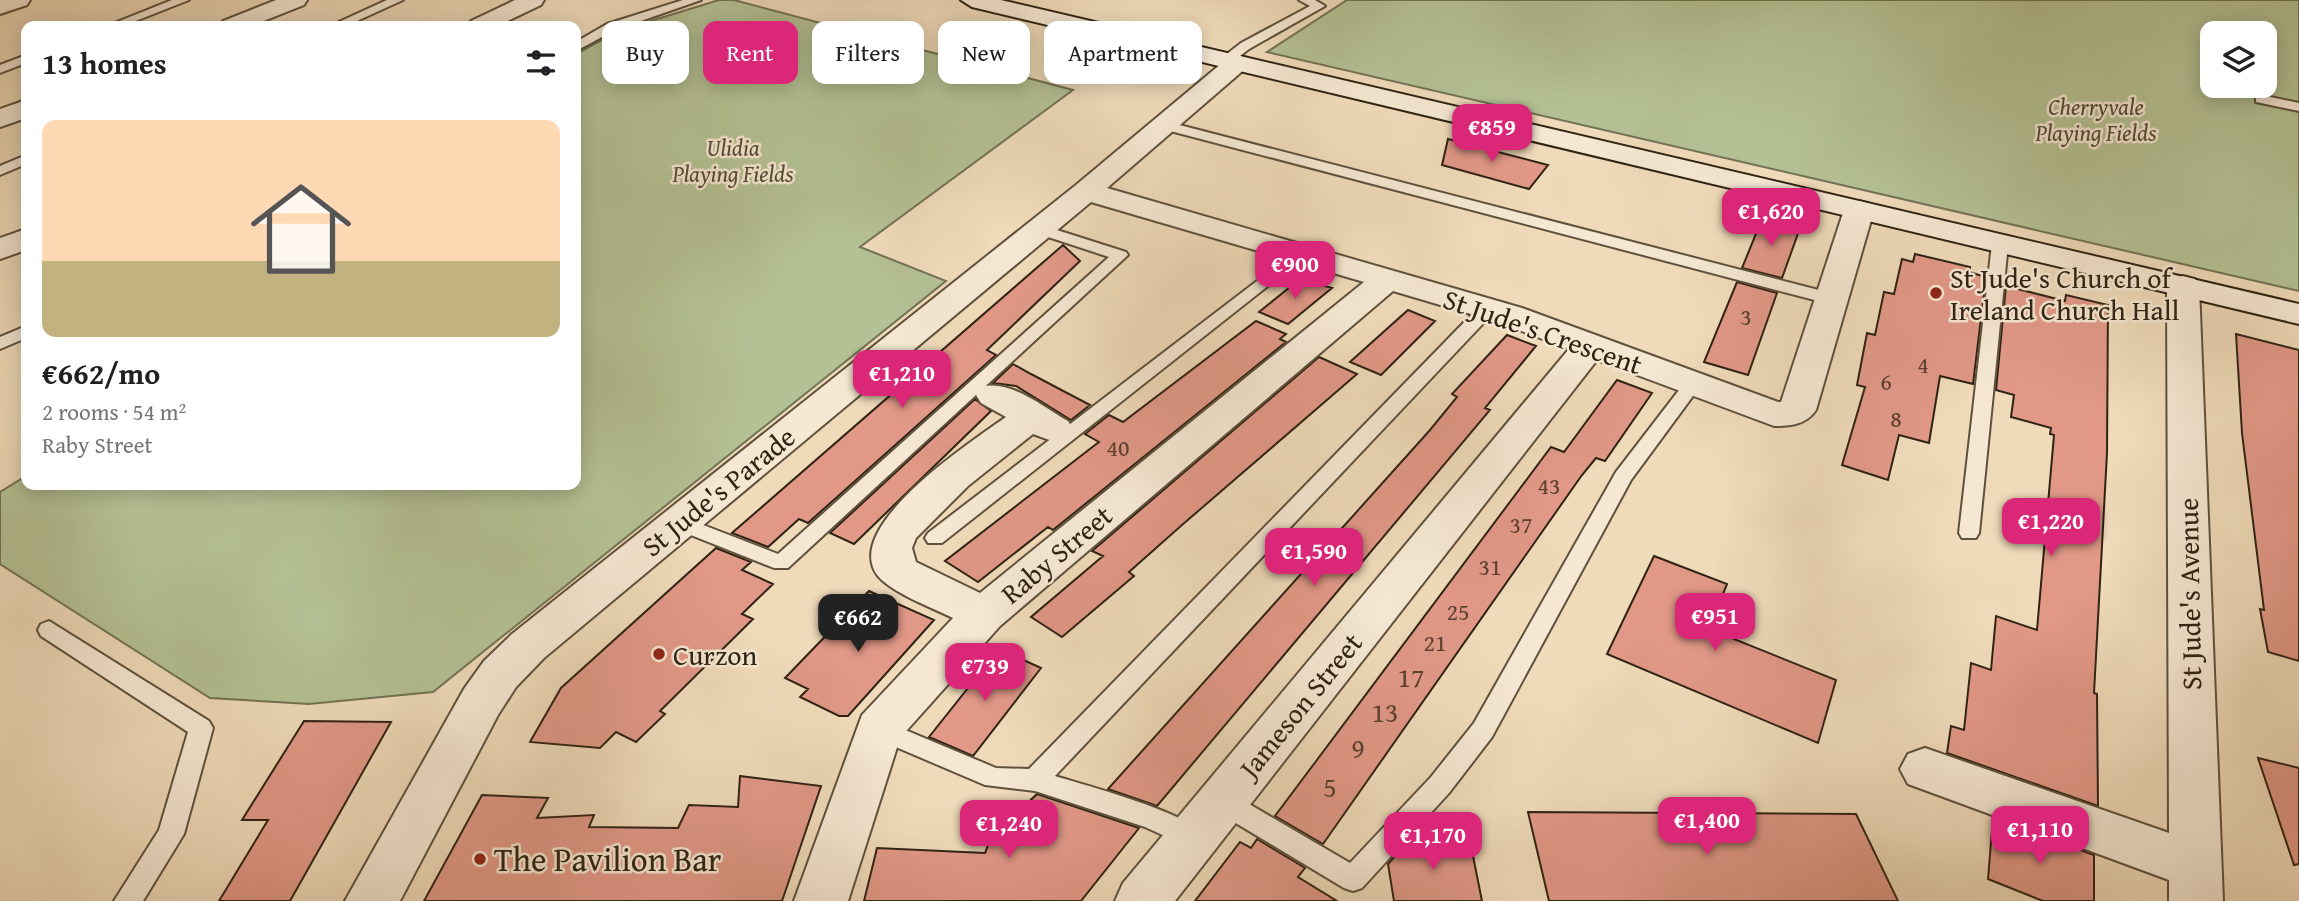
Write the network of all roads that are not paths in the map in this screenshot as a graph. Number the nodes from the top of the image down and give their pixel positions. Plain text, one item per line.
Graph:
1 (19, 0) edge
2 (183, 0) edge
3 (296, 0) edge
4 (397, 0) edge
5 (533, 0) edge
6 (695, 0) edge
7 (972, 0) edge
8 (1305, 0) edge
9 (0, 7) edge
10 (127, 21) edge
11 (244, 21) edge
12 (348, 21) edge
13 (489, 21) edge
14 (581, 44) edge
15 (21, 61) edge
16 (1232, 62) junction
17 (0, 69) edge
18 (2262, 99) dead end
19 (2299, 107) edge
20 (21, 110) edge
21 (0, 119) edge
22 (1164, 125) junction
23 (21, 161) edge
24 (0, 171) edge
25 (1086, 191) junction
26 (1858, 210) junction
27 (0, 226) edge
28 (1038, 229) junction
29 (21, 234) edge
30 (21, 239) edge
31 (2000, 244) junction
32 (0, 250) edge
33 (1300, 253) junction
34 (1388, 279) junction
35 (2183, 286) junction
36 (1832, 299) junction
37 (1487, 309) junction
38 (2299, 314) edge
39 (21, 334) edge
40 (0, 344) edge
41 (1590, 346) junction
42 (1692, 385) junction
43 (994, 395) dead end
44 (680, 523) junction
45 (1969, 533) dead end
46 (935, 538) dead end
47 (984, 614) junction
48 (49, 630) dead end
49 (879, 729) junction
50 (1925, 769) dead end
51 (1035, 780) junction
52 (1223, 802) junction
53 (1194, 838) junction
54 (2195, 884) edge
55 (128, 901) edge
56 (372, 901) edge
57 (821, 901) edge
58 (1142, 901) edge

1 - 9 street
2 - 10 lane
3 - 11 street
4 - 12 lane
5 - 13 street
6 - 14 lane
7 - 16 street
8 - 16 lane
15 - 17 lane
16 - 22 street, St Jude's Parade
16 - 26 street
18 - 19 lane
20 - 21 street
22 - 25 street, St Jude's Parade
22 - 36 lane
23 - 24 lane
25 - 28 street, St Jude's Parade
25 - 33 street, St Jude's Crescent
26 - 31 street
26 - 36 street, St Jude's Crescent
27 - 29 street
28 - 44 street, St Jude's Parade
28 - 44 lane
30 - 32 street
31 - 35 street
31 - 45 lane
33 - 34 street, St Jude's Crescent
33 - 46 lane
34 - 37 street, St Jude's Crescent
34 - 47 street, Raby Street
35 - 38 street
35 - 54 street, St Jude's Avenue
36 - 42 street, St Jude's Crescent
37 - 41 street, St Jude's Crescent
37 - 51 lane
39 - 40 lane
41 - 42 street, St Jude's Crescent
41 - 52 street, Jameson Street
42 - 52 lane
43 - 47 street
44 - 56 street, St Jude's Parade
47 - 49 street, Raby Street
48 - 55 lane
49 - 51 lane
49 - 57 street, Raby Street
50 - 54 street
51 - 53 lane
52 - 53 street, Jameson Street
53 - 58 street, Jameson Street

